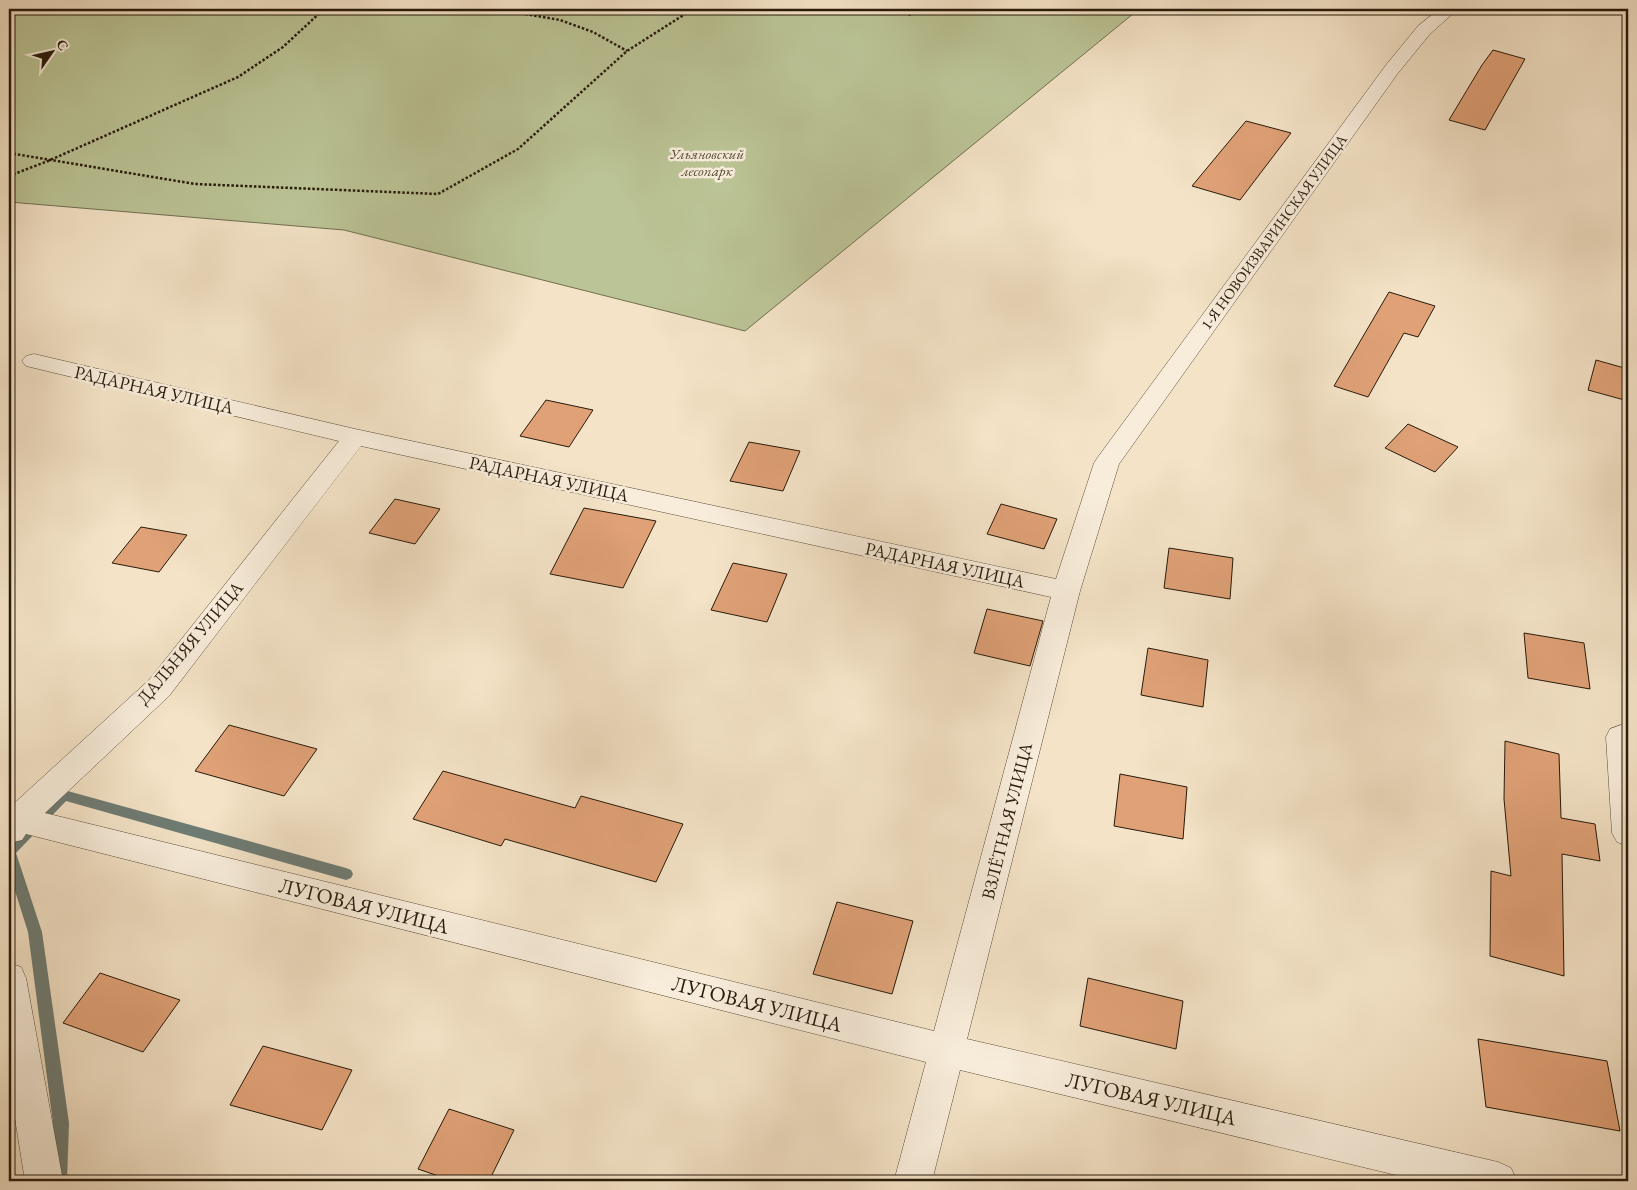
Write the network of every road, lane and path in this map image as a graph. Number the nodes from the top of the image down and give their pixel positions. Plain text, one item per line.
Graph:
1 (324, 9) edge
2 (341, 9) edge
3 (517, 9) edge
4 (692, 9) edge
5 (891, 9) edge
6 (1449, 9) edge
7 (513, 12) junction
8 (911, 15) dead end
9 (628, 51) junction
10 (9, 153) edge
11 (48, 161) junction
12 (9, 176) edge
13 (34, 362) dead end
14 (355, 437) junction
15 (1106, 463) joint
16 (1066, 591) junction
17 (1621, 737) dead end
18 (13, 827) edge
19 (1628, 833) edge
20 (9, 978) edge
21 (947, 1051) junction
22 (44, 1181) edge
23 (913, 1181) edge
24 (1498, 1181) edge

1 - 11 path
2 - 7 path
3 - 7 path
4 - 9 path
5 - 8 path
6 - 15 street, 1-Я НОВОИЗВАРИНСКАЯ УЛИЦА
7 - 9 path
9 - 11 path
10 - 11 path
11 - 12 path
13 - 14 street, РАДАРНАЯ УЛИЦА
14 - 16 street, РАДАРНАЯ УЛИЦА
14 - 18 street, ДАЛЬНЯЯ УЛИЦА
15 - 16 street, ВЗЛЁТНАЯ УЛИЦА
16 - 21 street, ВЗЛЁТНАЯ УЛИЦА
17 - 19 street
18 - 21 street, ЛУГОВАЯ УЛИЦА
20 - 22 street
21 - 23 street, ВЗЛЁТНАЯ УЛИЦА
21 - 24 street, ЛУГОВАЯ УЛИЦА

